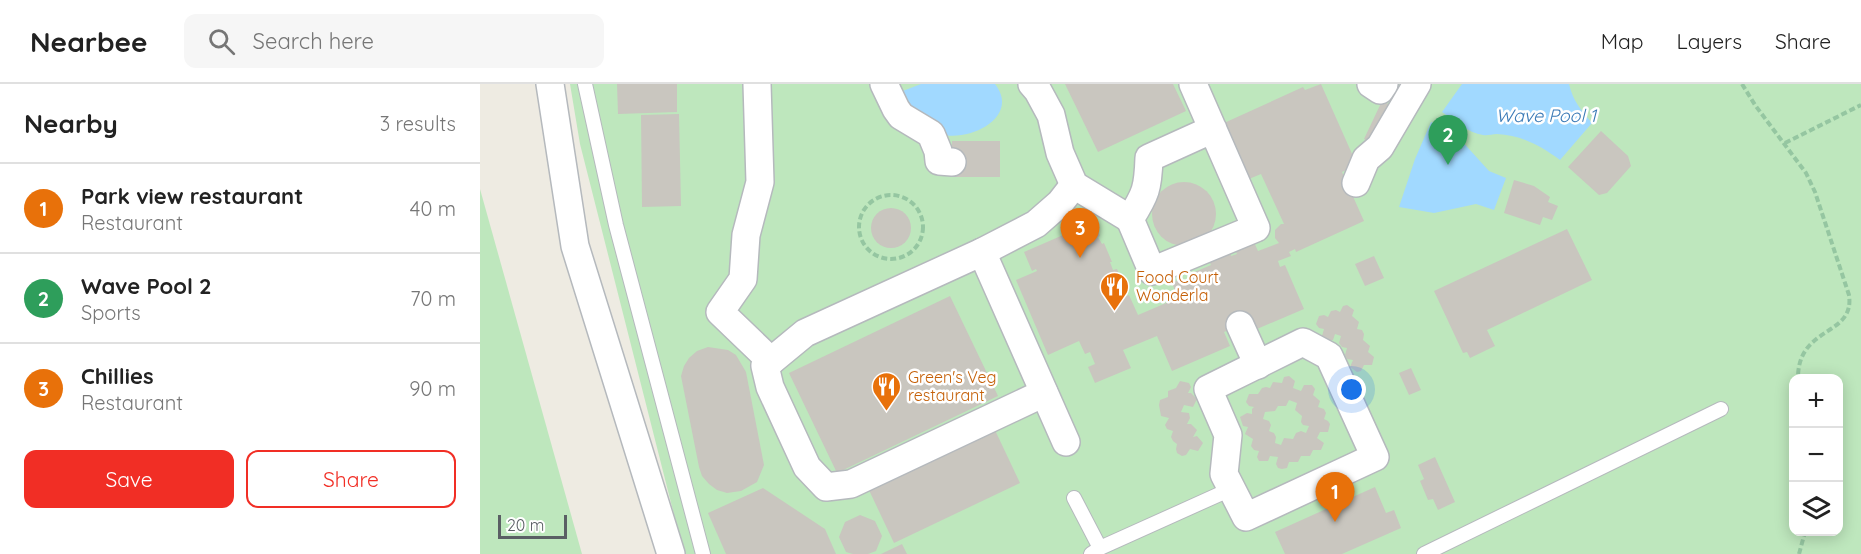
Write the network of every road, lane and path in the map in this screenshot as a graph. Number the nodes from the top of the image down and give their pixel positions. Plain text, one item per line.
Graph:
1 (550, 84) edge
2 (585, 84) edge
3 (757, 84) edge
4 (884, 84) edge
5 (1032, 84) edge
6 (1192, 84) edge
7 (1371, 84) edge
8 (1384, 84) edge
9 (1417, 84) edge
10 (1742, 84) edge
11 (1861, 105) edge
12 (1212, 129) junction
13 (1785, 143) junction
14 (952, 162) dead end
15 (1356, 183) dead end
16 (1074, 185) junction
17 (881, 197) joint
18 (1130, 219) junction
19 (982, 252) junction
20 (1240, 325) dead end
21 (771, 362) junction
22 (1258, 365) junction
23 (1798, 374) edge
24 (1044, 393) junction
25 (1720, 409) dead end
26 (1065, 442) dead end
27 (1231, 489) junction
28 (1074, 498) dead end
29 (1804, 536) edge
30 (1096, 551) edge
31 (671, 554) edge
32 (703, 554) edge
33 (1424, 554) edge
34 (1799, 554) edge

1 - 31 street
2 - 32 lane
3 - 21 street
4 - 14 street
5 - 16 street
6 - 12 street
7 - 8 street
9 - 15 street
10 - 13 path
11 - 13 path
12 - 18 street
12 - 18 street
13 - 23 path
16 - 18 street
16 - 19 street
17 - 17 path
19 - 21 street
19 - 24 street
20 - 22 street
21 - 24 street
22 - 27 street
22 - 27 street
24 - 26 street
25 - 33 lane
27 - 30 lane
28 - 30 lane
29 - 34 path

